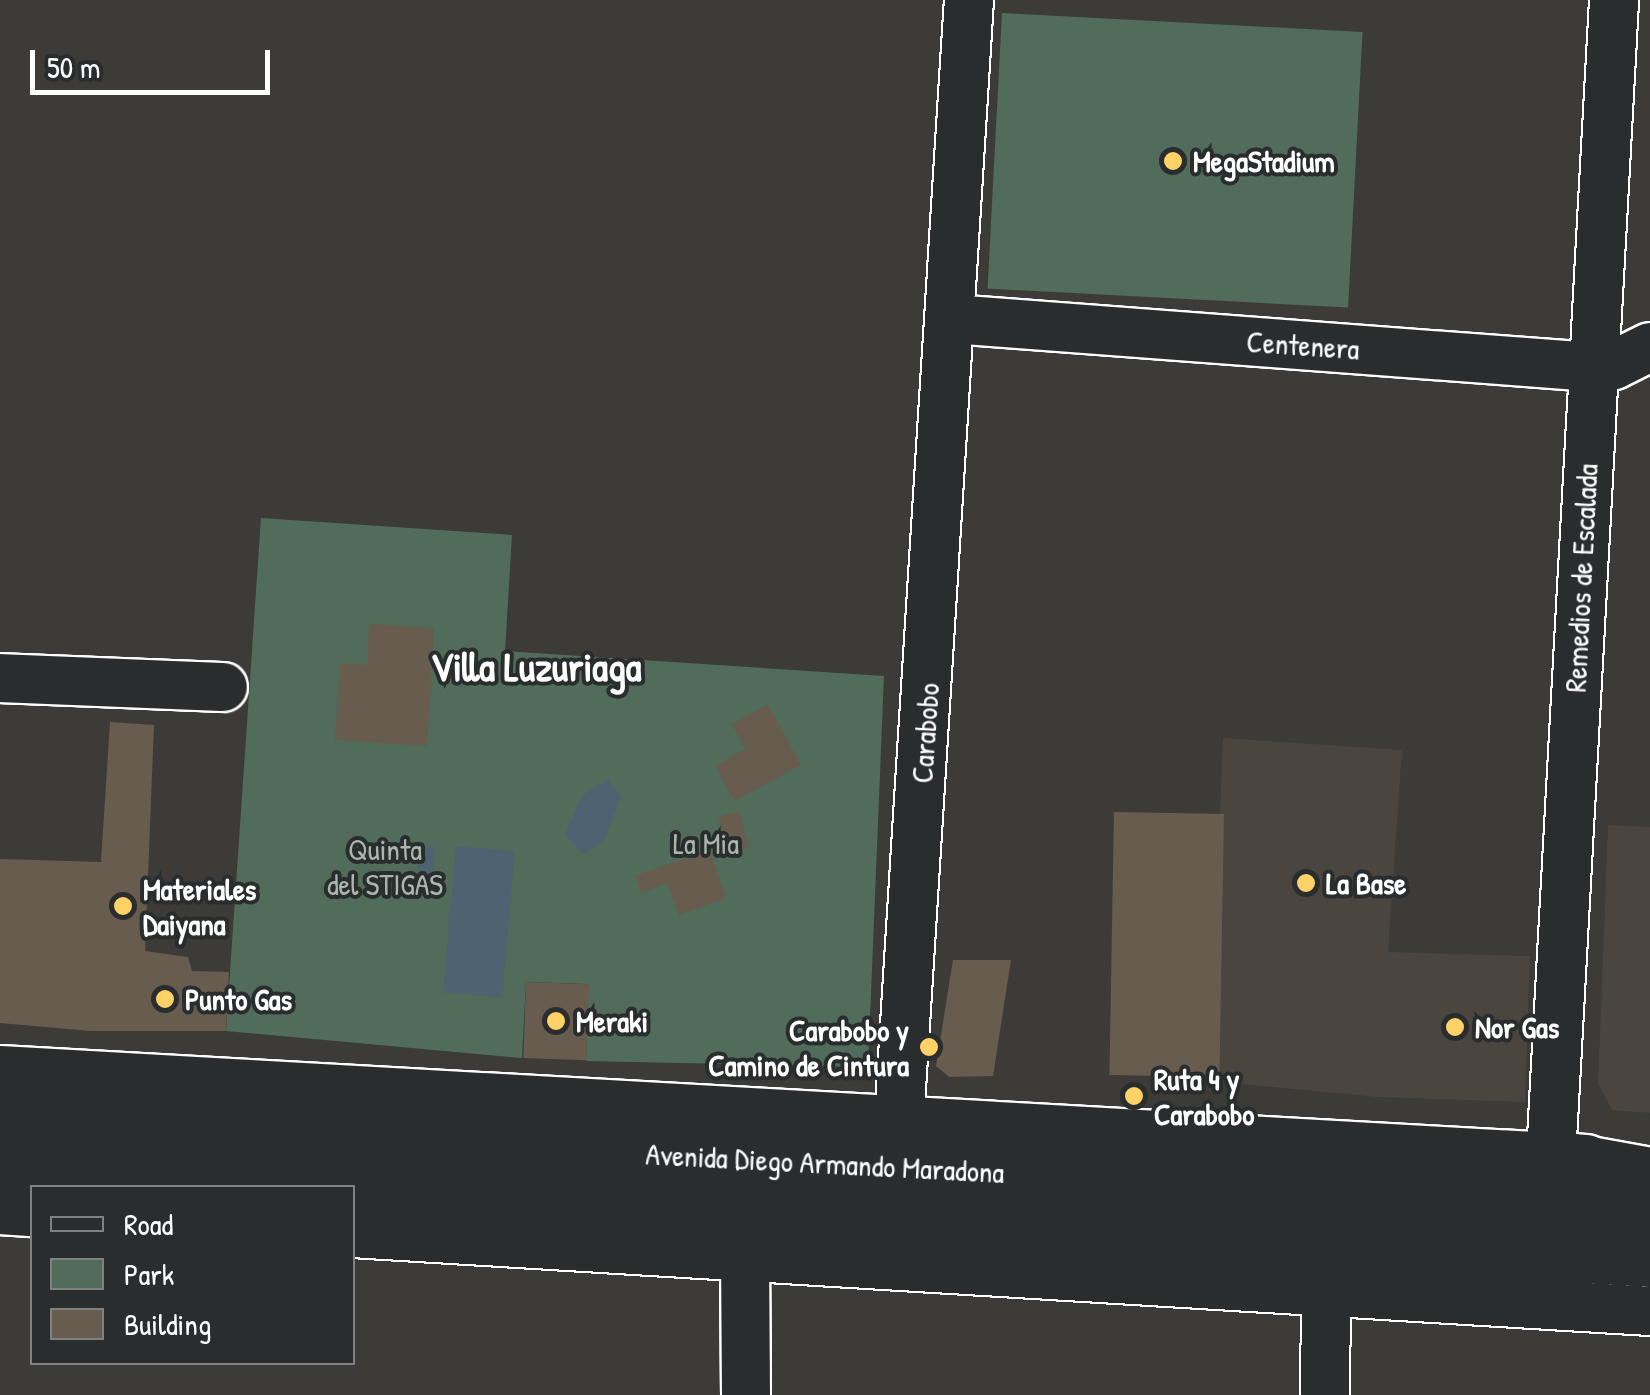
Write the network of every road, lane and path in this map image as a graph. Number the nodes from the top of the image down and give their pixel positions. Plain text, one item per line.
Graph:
1 (969, 0) edge
2 (1614, 0) edge
3 (952, 320) junction
4 (1650, 347) edge
5 (1592, 366) junction
6 (0, 678) edge
7 (223, 687) dead end
8 (0, 1070) edge
9 (0, 1115) edge
10 (898, 1120) junction
11 (1650, 1162) edge
12 (850, 1164) junction
13 (0, 1166) edge
14 (1650, 1175) edge
15 (1550, 1179) junction
16 (354, 1185) edge
17 (355, 1185) edge
18 (1650, 1208) edge
19 (801, 1209) junction
20 (0, 1210) edge
21 (30, 1212) edge
22 (355, 1232) edge
23 (746, 1252) junction
24 (1650, 1259) edge
25 (1326, 1291) junction
26 (1650, 1311) edge
27 (746, 1395) edge
28 (1324, 1395) edge

1 - 3 street, Carabobo
2 - 5 street, Remedios de Escalada
3 - 5 street, Centenera
3 - 10 street, Carabobo
4 - 5 street, Centenera
5 - 15 street, Remedios de Escalada
6 - 7 street
8 - 10 street, Avenida Diego Armando Maradona
9 - 12 main road, Avenida Diego Armando Maradona
10 - 12 street
10 - 15 street, Avenida Diego Armando Maradona
11 - 15 street, Avenida Diego Armando Maradona
12 - 15 main road, Avenida Diego Armando Maradona
12 - 19 street
13 - 16 main road, Avenida Diego Armando Maradona
14 - 15 main road
15 - 18 main road, Avenida Diego Armando Maradona
17 - 19 main road, Avenida Diego Armando Maradona
19 - 23 street
19 - 24 main road, Avenida Diego Armando Maradona
20 - 21 street
22 - 23 street
23 - 25 street
23 - 27 street
25 - 26 street
25 - 28 street

